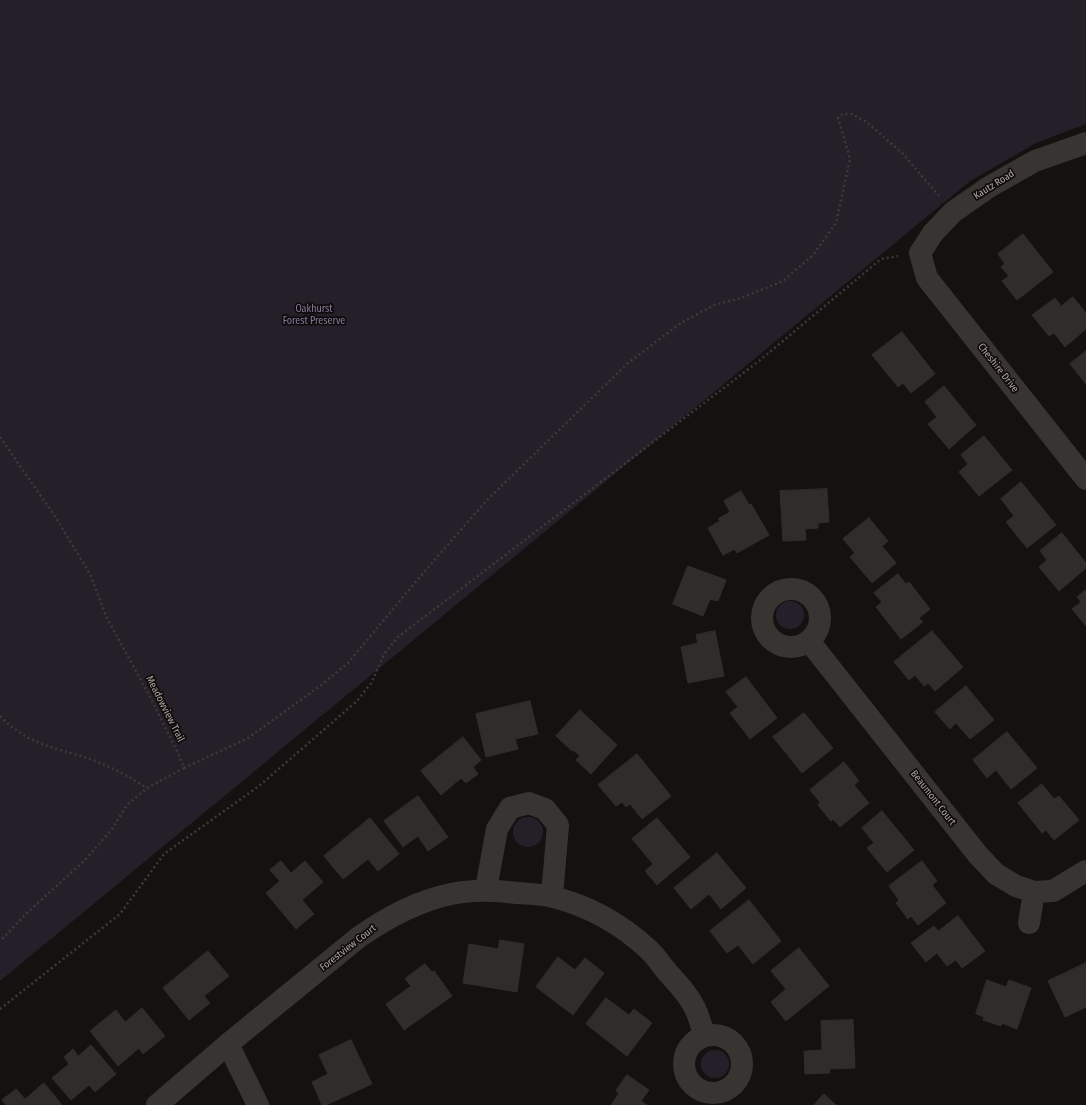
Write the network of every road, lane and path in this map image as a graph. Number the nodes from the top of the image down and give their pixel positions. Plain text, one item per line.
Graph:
1 (1086, 143) edge
2 (953, 212) junction
3 (920, 253) joint
4 (881, 259) dead end
5 (0, 437) edge
6 (1086, 479) edge
7 (809, 641) dead end
8 (0, 716) edge
9 (184, 768) junction
10 (147, 788) junction
11 (1086, 871) edge
12 (486, 890) junction
13 (1034, 892) junction
14 (552, 896) junction
15 (1029, 923) dead end
16 (0, 941) edge
17 (0, 1009) edge
18 (705, 1036) dead end
19 (228, 1044) junction
20 (157, 1105) edge
21 (258, 1105) edge

1 - 2 street, Kautz Road
2 - 3 street, Kautz Road
2 - 9 path
3 - 6 street, Cheshire Drive
4 - 17 path
5 - 9 path, Meadowview Trail
7 - 13 street, Beaumont Court
8 - 10 path
9 - 10 path
10 - 16 path
11 - 13 street, Beaumont Court
12 - 14 street, Forestview Court
12 - 14 street
12 - 19 street, Forestview Court
13 - 15 street
14 - 18 street, Forestview Court
19 - 20 street, Forestview Court
19 - 21 street

